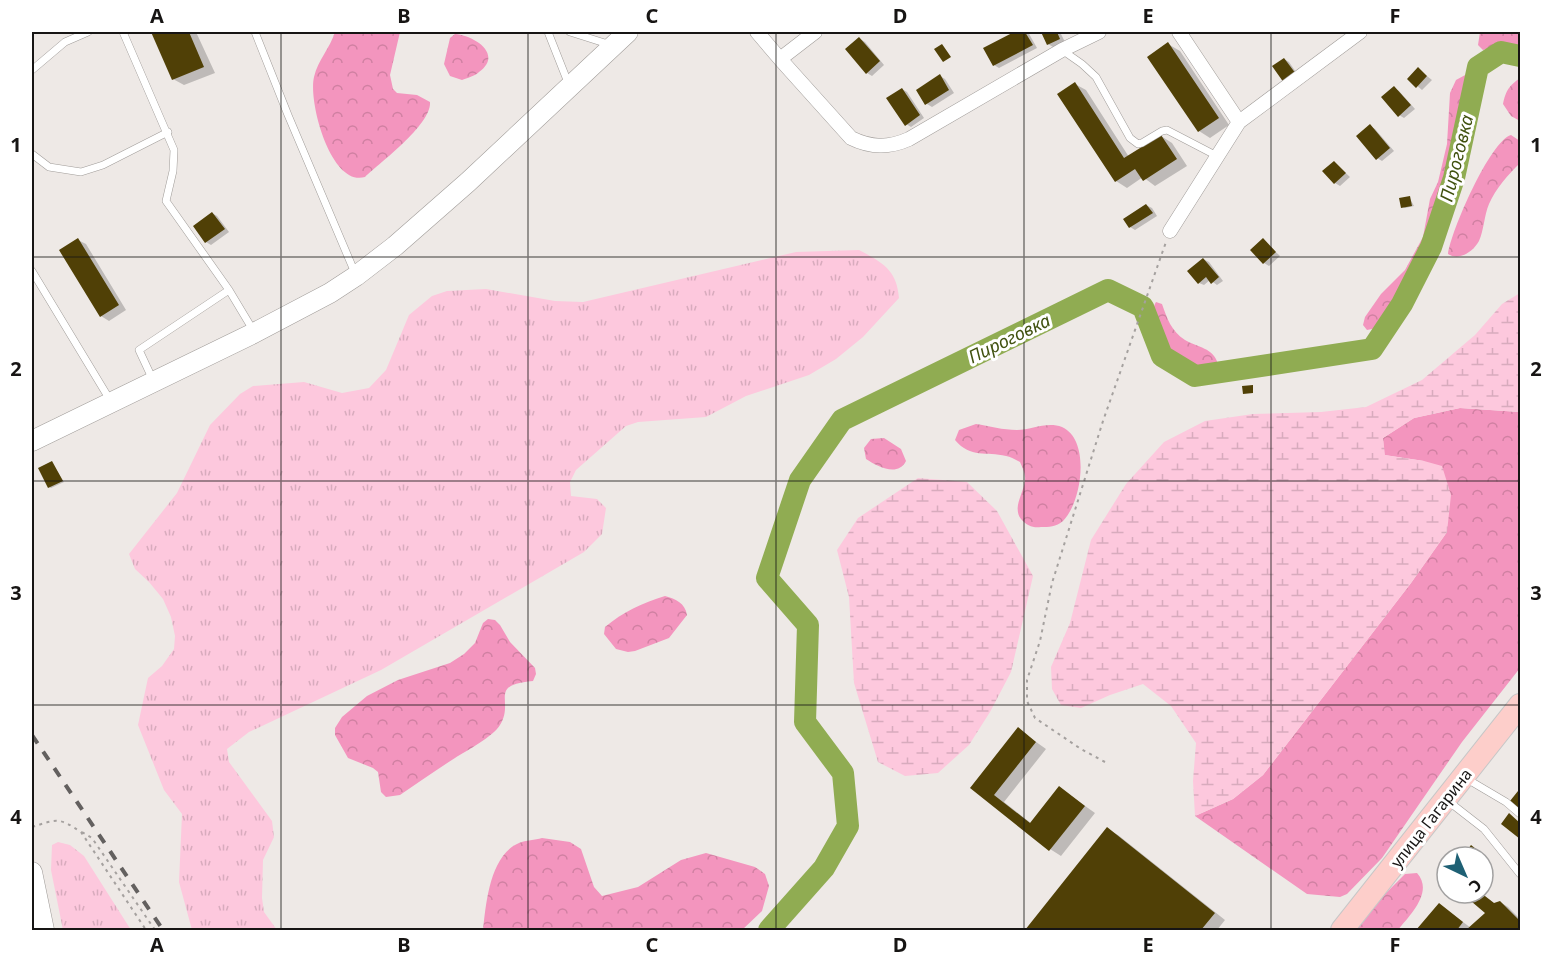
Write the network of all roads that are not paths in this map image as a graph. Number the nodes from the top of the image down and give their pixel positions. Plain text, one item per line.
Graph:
1 (88, 32) edge
2 (123, 32) edge
3 (255, 32) edge
4 (548, 32) edge
5 (570, 32) edge
6 (628, 32) edge
7 (758, 32) edge
8 (815, 32) edge
9 (1099, 32) edge
10 (1179, 32) edge
11 (1360, 32) edge
12 (614, 46) junction
13 (1062, 51) junction
14 (780, 59) junction
15 (32, 70) edge
16 (570, 87) junction
17 (1239, 122) junction
18 (168, 132) junction
19 (32, 154) edge
20 (1217, 156) junction
21 (1170, 231) road end
22 (32, 271) edge
23 (356, 276) junction
24 (229, 290) junction
25 (255, 333) junction
26 (154, 381) junction
27 (111, 402) junction
28 (32, 441) edge
29 (1521, 705) edge
30 (1464, 777) junction
31 (1446, 799) junction
32 (1521, 814) edge
33 (32, 872) edge
34 (1521, 874) edge
35 (44, 930) edge
36 (1342, 930) edge

1 - 15 lane
2 - 18 lane
3 - 23 lane
4 - 16 lane
5 - 12 lane
6 - 12 main road
7 - 14 street
8 - 14 street
9 - 13 street
10 - 17 street
11 - 17 street
12 - 16 main road
13 - 14 street
13 - 20 lane
16 - 23 main road
17 - 20 street
18 - 19 lane
18 - 24 lane
20 - 21 street
22 - 27 lane
23 - 25 main road
24 - 25 lane
24 - 26 lane
25 - 26 main road
26 - 27 main road
27 - 28 main road
29 - 30 main road, улица Гагарина
30 - 31 main road, улица Гагарина
30 - 32 lane
31 - 34 lane
31 - 36 main road, улица Гагарина
33 - 35 main road

